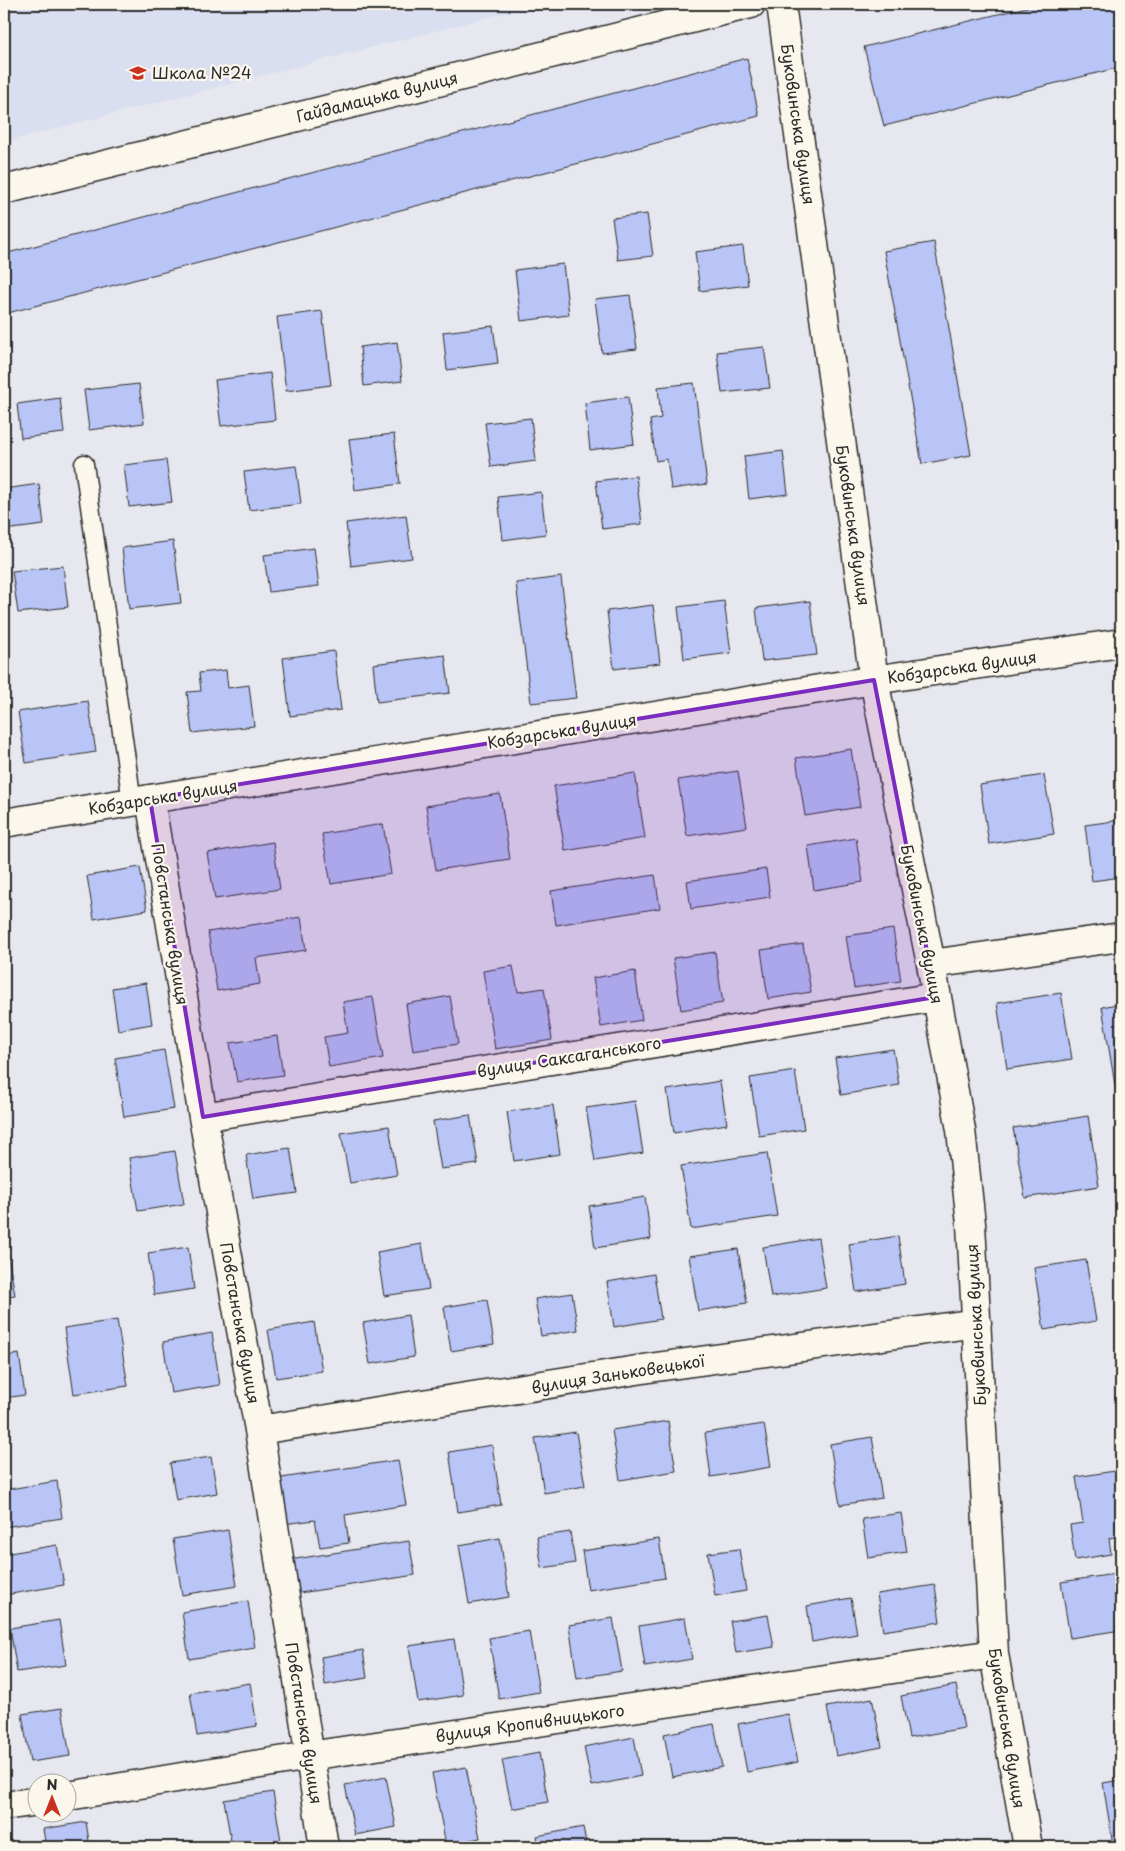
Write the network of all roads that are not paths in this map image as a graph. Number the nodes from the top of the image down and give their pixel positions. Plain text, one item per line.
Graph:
1 (751, 4) edge
2 (781, 4) edge
3 (4, 190) edge
4 (84, 464) dead end
5 (1121, 643) edge
6 (874, 680) junction
7 (141, 800) junction
8 (4, 824) edge
9 (1121, 936) edge
10 (931, 964) junction
11 (936, 997) junction
12 (203, 1117) junction
13 (977, 1323) junction
14 (259, 1430) junction
15 (994, 1654) junction
16 (309, 1756) junction
17 (78, 1794) edge
18 (28, 1802) edge
19 (4, 1806) edge
20 (324, 1847) edge
21 (1028, 1847) edge

1 - 3 street, Гайдамацька вулиця
2 - 6 street, Буковинська вулиця
4 - 7 lane
5 - 6 street, Кобзарська вулиця
6 - 7 street, Кобзарська вулиця
6 - 10 street, Буковинська вулиця
7 - 8 street, Кобзарська вулиця
7 - 12 street, Повстанська вулиця
9 - 10 street
10 - 11 street, Буковинська вулиця
11 - 12 street, вулиця Саксаганського
11 - 13 street, Буковинська вулиця
12 - 14 street, Повстанська вулиця
13 - 14 street, вулиця Заньковецької
13 - 15 street, Буковинська вулиця
14 - 16 street, Повстанська вулиця
15 - 16 street, вулиця Кропивницького
15 - 21 street, Буковинська вулиця
16 - 17 street, вулиця Кропивницького
16 - 20 street, Повстанська вулиця
18 - 19 street

